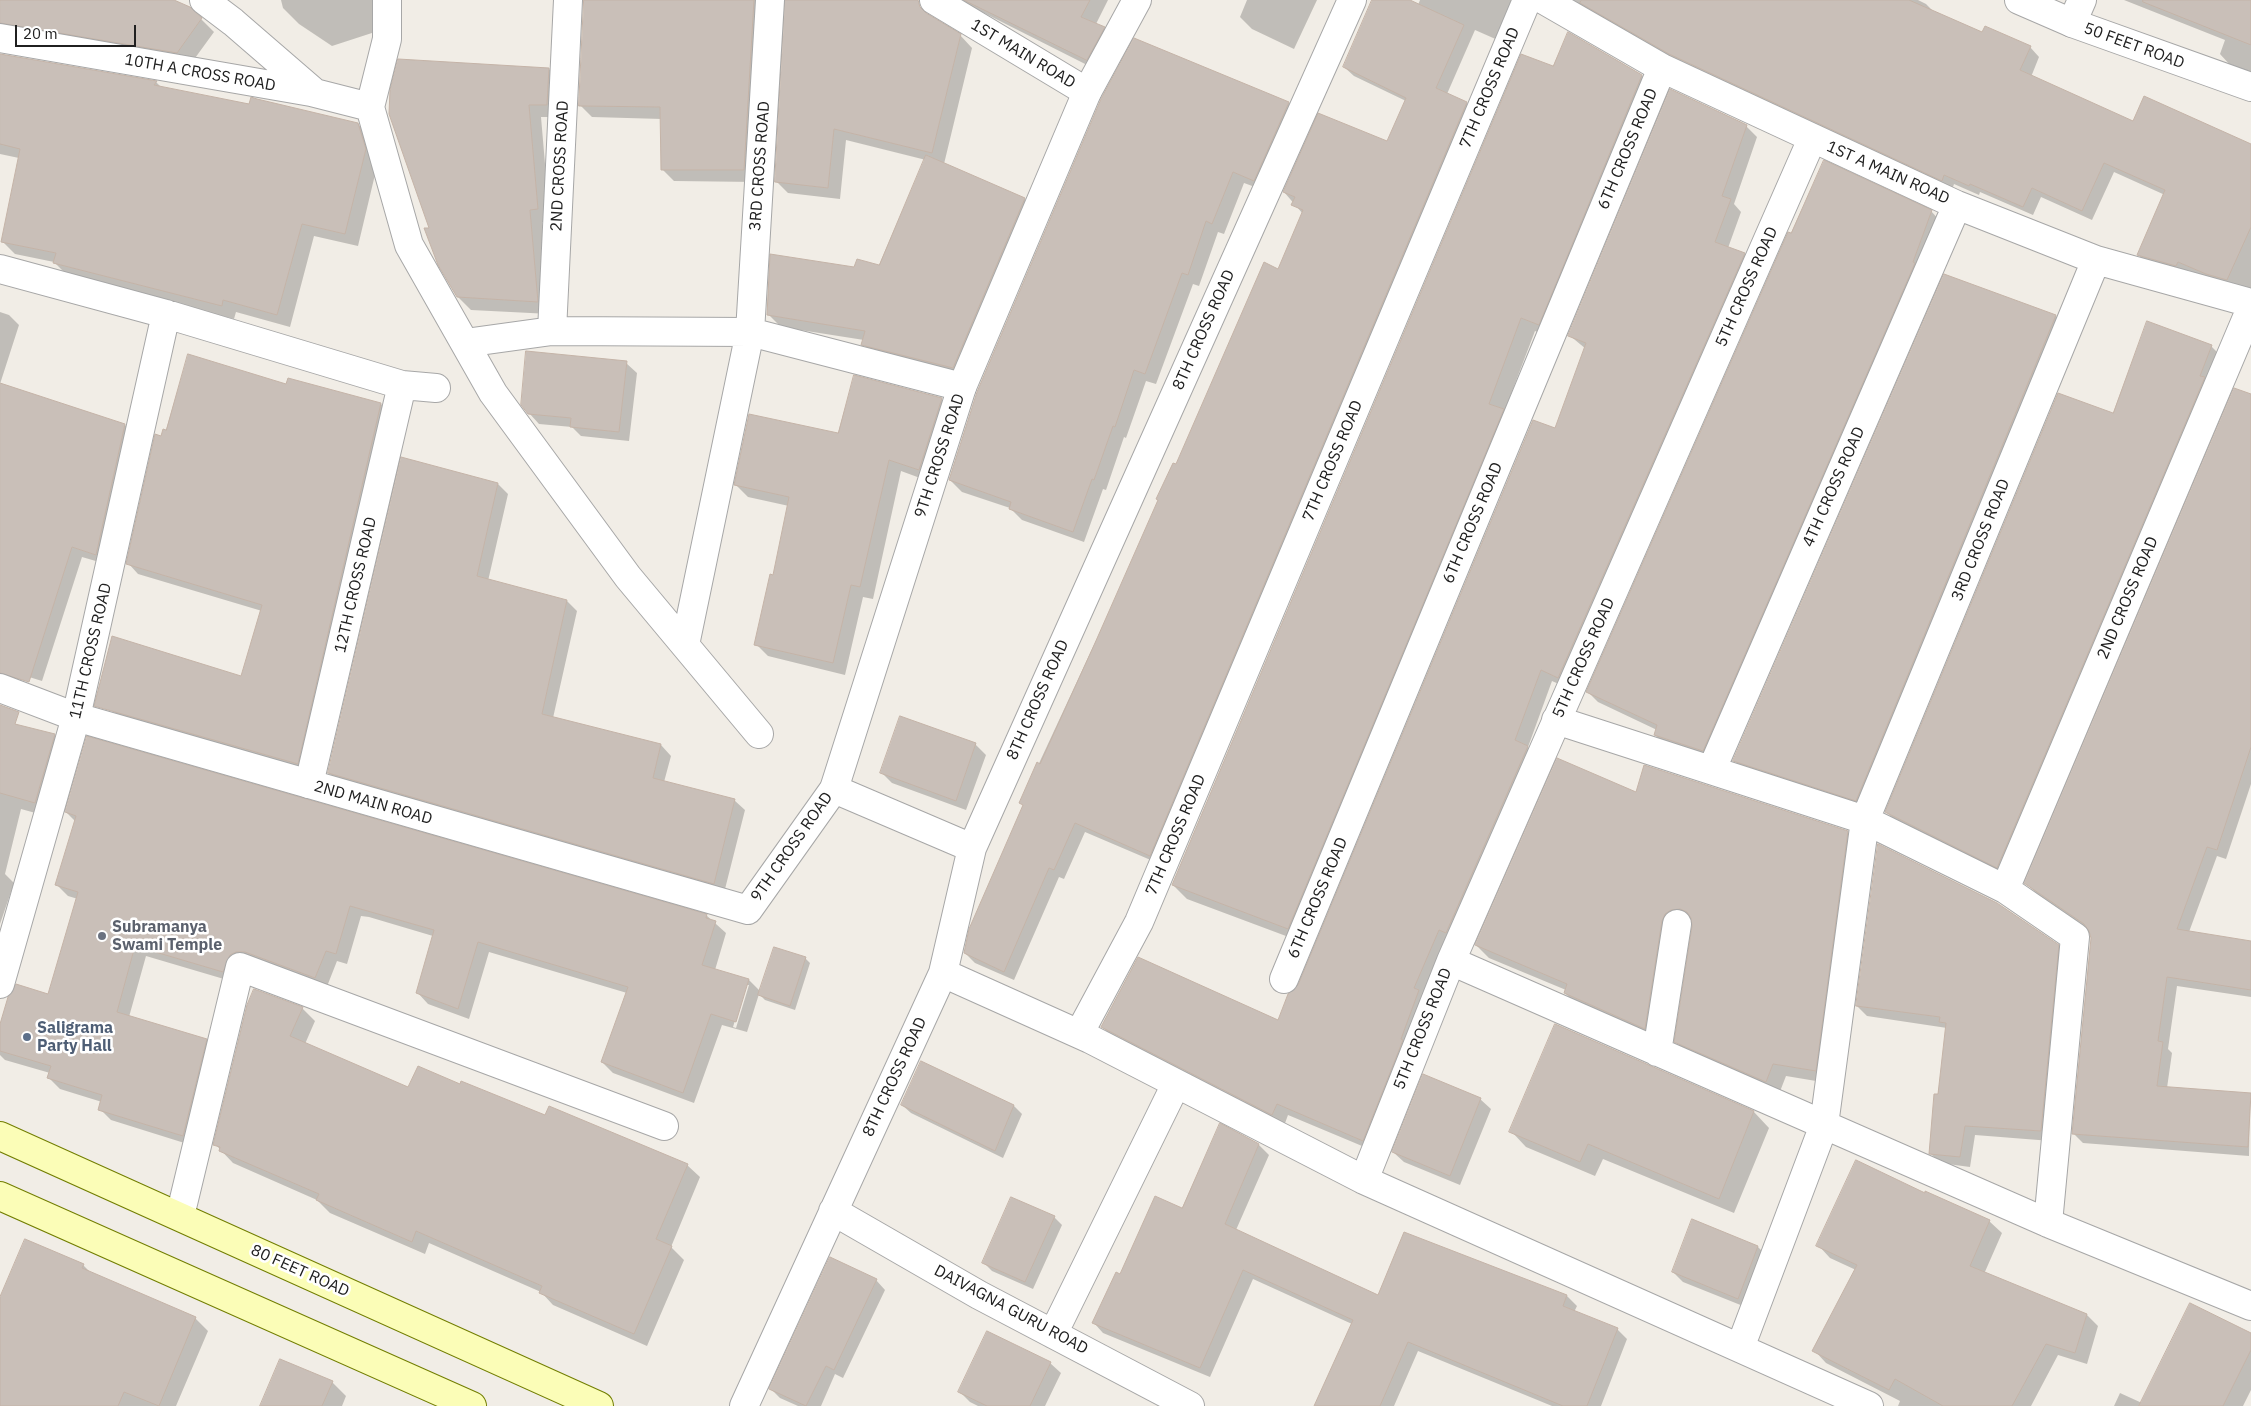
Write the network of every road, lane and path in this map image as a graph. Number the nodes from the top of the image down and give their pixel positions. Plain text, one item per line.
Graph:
1 (204, 0) edge
2 (387, 0) edge
3 (568, 0) edge
4 (770, 0) edge
5 (934, 0) edge
6 (1137, 0) edge
7 (1352, 0) edge
8 (1527, 0) edge
9 (1544, 0) edge
10 (2019, 0) edge
11 (2077, 12) edge
12 (0, 38) edge
13 (1662, 68) junction
14 (2251, 87) edge
15 (1087, 92) junction
16 (315, 93) junction
17 (370, 106) junction
18 (1812, 139) junction
19 (1957, 205) junction
20 (2096, 260) junction
21 (0, 269) edge
22 (2251, 303) edge
23 (2251, 308) edge
24 (166, 314) junction
25 (552, 332) junction
26 (750, 332) junction
27 (464, 343) junction
28 (402, 385) junction
29 (962, 387) junction
30 (436, 388) dead end
31 (685, 645) junction
32 (0, 688) edge
33 (76, 717) junction
34 (1556, 720) junction
35 (759, 734) dead end
36 (1712, 769) junction
37 (309, 784) junction
38 (834, 789) junction
39 (1865, 820) junction
40 (972, 848) junction
41 (2005, 889) junction
42 (748, 910) joint
43 (1677, 924) dead end
44 (1451, 961) junction
45 (944, 973) junction
46 (1284, 979) dead end
47 (0, 984) edge
48 (1079, 1034) junction
49 (1657, 1052) junction
50 (1176, 1084) junction
51 (1824, 1125) junction
52 (664, 1126) dead end
53 (0, 1136) edge
54 (1364, 1180) junction
55 (0, 1196) edge
56 (833, 1211) junction
57 (180, 1216) junction
58 (2048, 1224) junction
59 (2251, 1306) edge
60 (1053, 1334) junction
61 (1740, 1348) junction
62 (472, 1406) edge
63 (599, 1406) edge
64 (744, 1406) edge
65 (1190, 1406) edge
66 (1869, 1406) edge

1 - 16 street
2 - 17 street
3 - 25 street, 2ND CROSS ROAD
4 - 26 street, 3RD CROSS ROAD
5 - 15 street, 1ST MAIN ROAD
6 - 15 street, 9TH CROSS ROAD
7 - 40 street, 8TH CROSS ROAD
8 - 48 street, 7TH CROSS ROAD
9 - 13 street, 1ST A MAIN ROAD
10 - 11 street, 50 FEET ROAD
11 - 14 street, 50 FEET ROAD
12 - 16 street, 10TH A CROSS ROAD
13 - 18 street, 1ST A MAIN ROAD
13 - 46 street, 6TH CROSS ROAD
15 - 29 street, 9TH CROSS ROAD
16 - 17 street, 10TH A CROSS ROAD
17 - 27 street
18 - 19 street, 1ST A MAIN ROAD
18 - 34 street, 5TH CROSS ROAD
19 - 20 street, 1ST A MAIN ROAD
19 - 36 street, 4TH CROSS ROAD
20 - 22 street, 1ST A MAIN ROAD
20 - 39 street, 3RD CROSS ROAD
21 - 24 street
23 - 41 street, 2ND CROSS ROAD
24 - 28 street
24 - 33 street, 11TH CROSS ROAD
25 - 26 street
25 - 27 street
26 - 29 street
26 - 31 street, 3RD CROSS ROAD
27 - 31 street
28 - 30 street
28 - 37 street, 12TH CROSS ROAD
29 - 38 street, 9TH CROSS ROAD
31 - 35 street
32 - 33 street, 2ND MAIN ROAD
33 - 37 street, 2ND MAIN ROAD
33 - 47 street, 11TH CROSS ROAD
34 - 36 street
34 - 44 street, 5TH CROSS ROAD
36 - 39 street
37 - 42 street, 2ND MAIN ROAD
38 - 40 street
38 - 42 street, 9TH CROSS ROAD
39 - 41 street
39 - 51 street, 3RD CROSS ROAD
40 - 45 street, 8TH CROSS ROAD
41 - 58 street
43 - 49 street
44 - 49 street
44 - 54 street, 5TH CROSS ROAD
45 - 48 street
45 - 56 street, 8TH CROSS ROAD
48 - 50 street
49 - 51 street
50 - 54 street
50 - 60 street
51 - 58 street
51 - 61 street, 3RD CROSS ROAD
52 - 57 street
53 - 57 main road, 80 FEET ROAD
54 - 61 street
55 - 62 main road
56 - 60 street, DAIVAGNA GURU ROAD
56 - 64 street, 8TH CROSS ROAD
57 - 63 main road, 80 FEET ROAD
58 - 59 street
60 - 65 street, DAIVAGNA GURU ROAD
61 - 66 street

